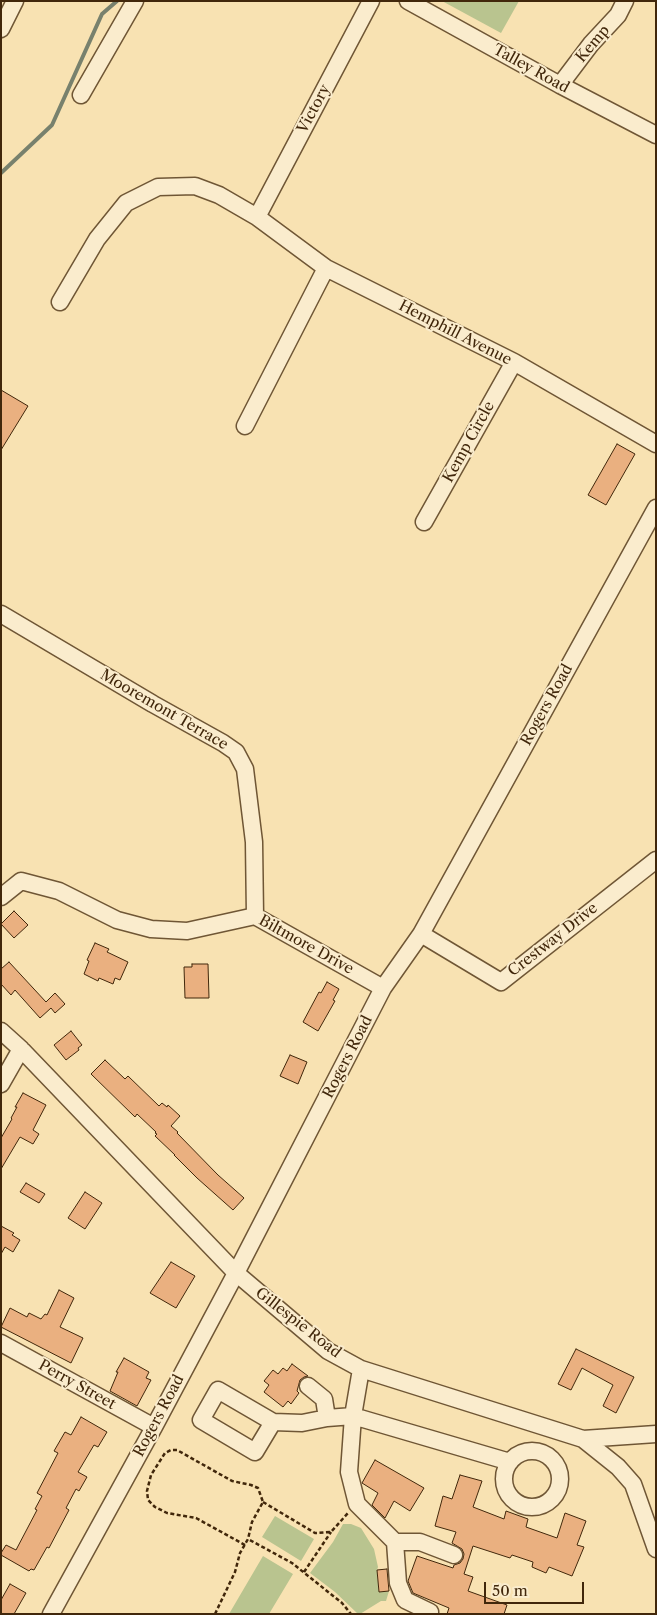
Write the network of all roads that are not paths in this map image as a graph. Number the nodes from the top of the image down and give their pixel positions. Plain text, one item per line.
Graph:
1 (15, 1) edge
2 (135, 1) edge
3 (371, 1) edge
4 (408, 1) edge
5 (625, 1) edge
6 (1, 29) edge
7 (560, 85) junction
8 (81, 95) dead end
9 (656, 135) edge
10 (257, 217) junction
11 (326, 268) junction
12 (60, 302) dead end
13 (514, 362) junction
14 (245, 426) dead end
15 (656, 444) edge
16 (656, 508) edge
17 (424, 522) dead end
18 (1, 614) edge
19 (656, 860) edge
20 (1, 897) edge
21 (255, 916) junction
22 (421, 934) junction
23 (383, 988) junction
24 (1, 1031) edge
25 (21, 1048) junction
26 (1, 1084) edge
27 (236, 1273) junction
28 (1, 1343) edge
29 (361, 1368) junction
30 (308, 1386) dead end
31 (353, 1416) junction
32 (327, 1418) junction
33 (273, 1422) dead end
34 (154, 1427) junction
35 (656, 1434) edge
36 (583, 1440) junction
37 (510, 1462) dead end
38 (395, 1542) junction
39 (656, 1549) edge
40 (454, 1555) dead end
41 (430, 1612) dead end
42 (51, 1614) edge

1 - 6 street
2 - 8 street
3 - 10 street, Victory
4 - 7 street, Talley Road
5 - 7 street, Kemp
7 - 9 street, Talley Road
10 - 11 street, Hemphill Avenue
10 - 12 street, Hemphill Avenue
11 - 13 street, Hemphill Avenue
11 - 14 street
13 - 15 street, Hemphill Avenue
13 - 17 street, Kemp Circle
16 - 22 street, Rogers Road
18 - 21 street, Mooremont Terrace
19 - 22 street, Crestway Drive
20 - 21 street, Biltmore Drive
21 - 23 street, Biltmore Drive
22 - 23 street, Rogers Road
23 - 27 street, Rogers Road
24 - 25 street, Gillespie Road
25 - 26 street
25 - 27 street, Gillespie Road
27 - 29 street, Gillespie Road
27 - 34 street, Rogers Road
28 - 34 street, Perry Street
29 - 31 street
29 - 36 street, Gillespie Road
30 - 32 street
31 - 32 street
31 - 37 street
31 - 38 street
32 - 33 street
34 - 42 street, Rogers Road
35 - 36 street
36 - 39 street, Gillespie Road
38 - 40 street
38 - 41 street

